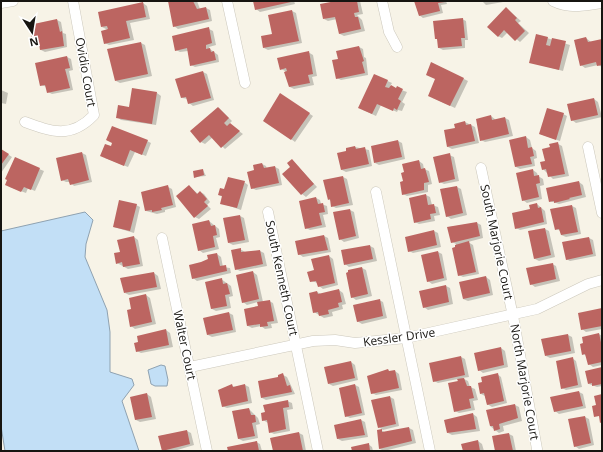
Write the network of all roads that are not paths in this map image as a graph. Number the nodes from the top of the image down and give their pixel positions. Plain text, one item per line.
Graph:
1 (13, 1) edge
2 (73, 1) edge
3 (227, 1) edge
4 (382, 1) edge
5 (553, 1) edge
6 (1, 3) edge
7 (602, 3) edge
8 (397, 47) dead end
9 (245, 83) dead end
10 (25, 122) dead end
11 (588, 147) dead end
12 (481, 168) dead end
13 (376, 192) dead end
14 (268, 212) dead end
15 (602, 213) edge
16 (162, 238) dead end
17 (602, 280) edge
18 (513, 316) junction
19 (406, 338) junction
20 (296, 344) junction
21 (190, 366) junction
22 (537, 449) dead end
23 (207, 451) edge
24 (318, 451) edge
25 (430, 451) edge

1 - 6 street
2 - 10 street, Ovidio Court
3 - 9 street
4 - 8 street
5 - 7 street
11 - 15 street
12 - 18 street, South Marjorie Court
13 - 19 street
14 - 20 street, South Kenneth Court
16 - 21 street, Walter Court
17 - 18 street, Kessler Drive
18 - 19 street, Kessler Drive
18 - 22 street, North Marjorie Court
19 - 20 street, Kessler Drive
19 - 25 street
20 - 21 street, Kessler Drive
20 - 24 street, South Kenneth Court
21 - 23 street, Walter Court

